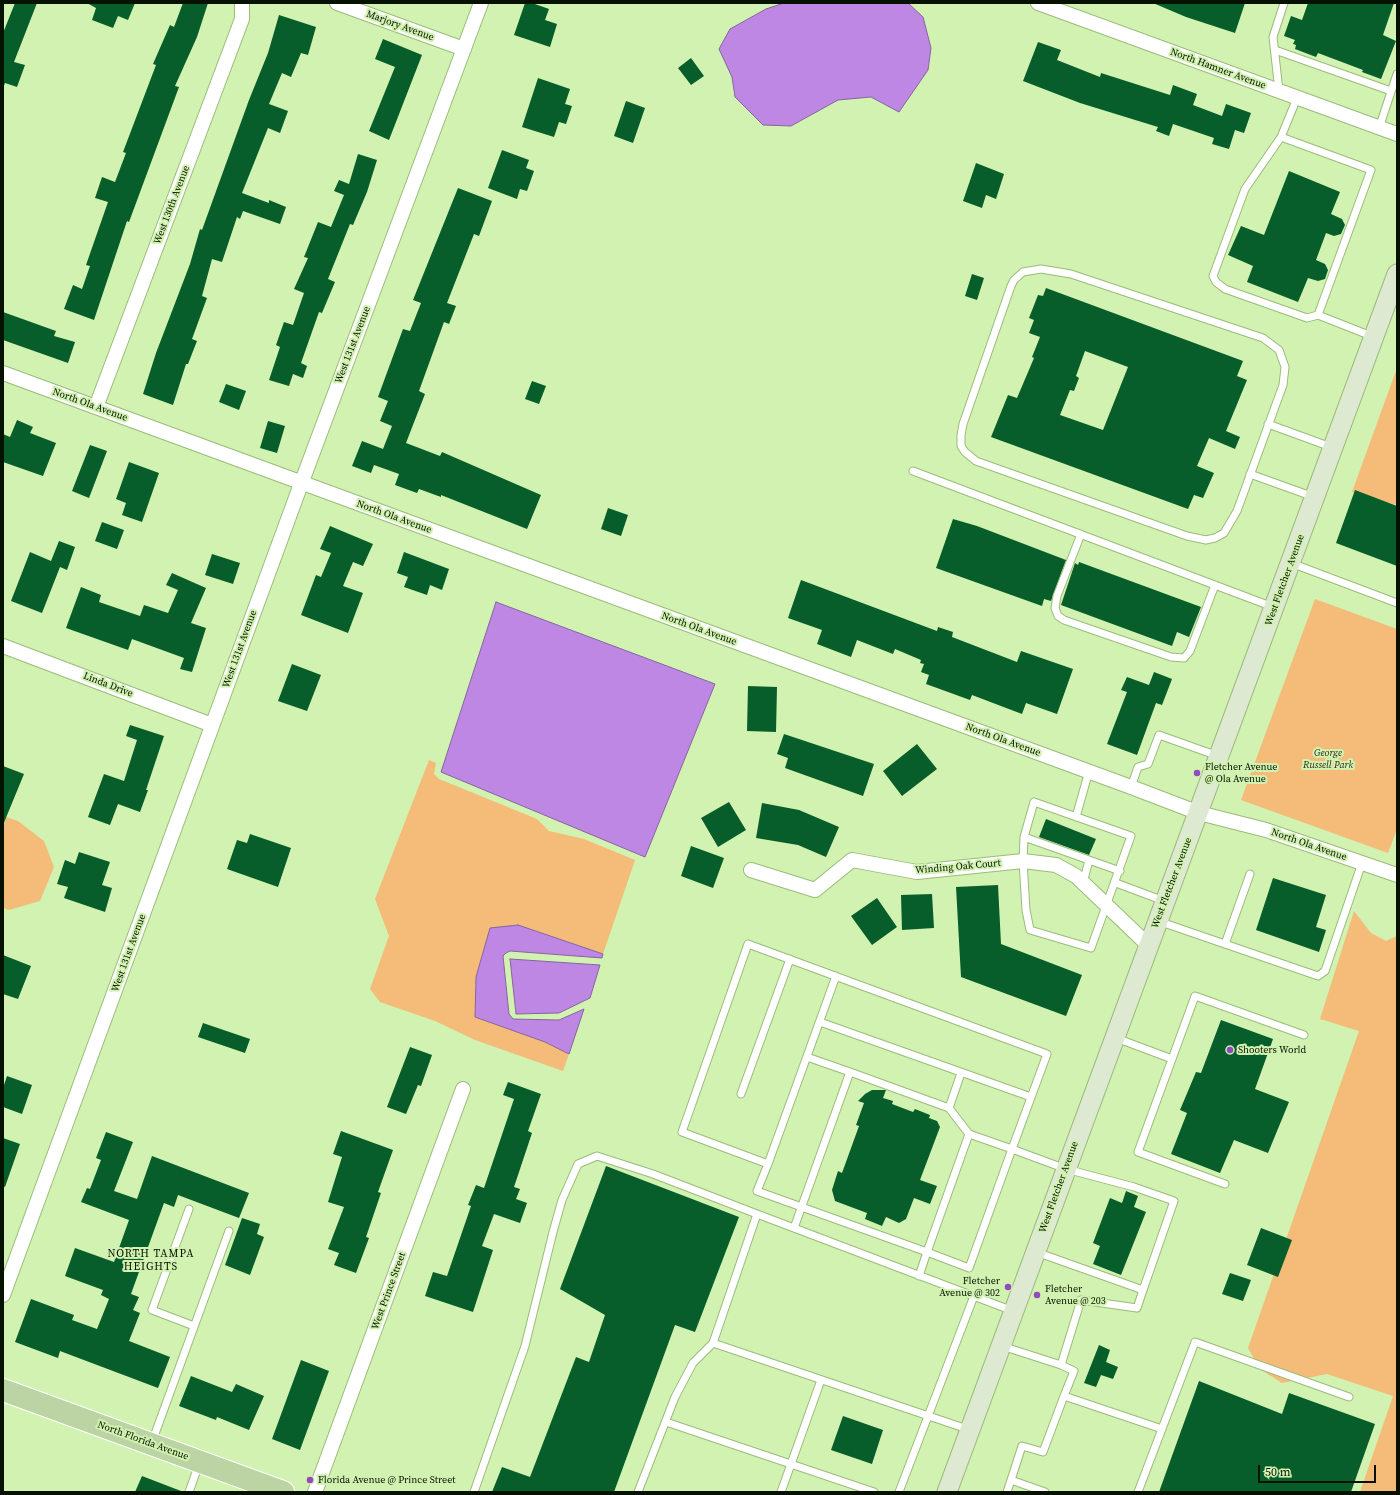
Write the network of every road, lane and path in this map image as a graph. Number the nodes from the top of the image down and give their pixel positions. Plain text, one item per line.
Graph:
1 (242, 3) edge
2 (337, 3) edge
3 (481, 3) edge
4 (1038, 3) edge
5 (1284, 3) edge
6 (464, 48) junction
7 (1275, 50) junction
8 (1397, 74) edge
9 (1279, 91) junction
10 (1391, 91) junction
11 (1297, 98) junction
12 (1379, 128) junction
13 (1397, 134) edge
14 (1282, 138) junction
15 (1397, 274) edge
16 (1318, 315) junction
17 (1374, 337) junction
18 (3, 373) edge
19 (96, 407) junction
20 (1268, 424) junction
21 (1334, 448) junction
22 (913, 471) dead end
23 (1250, 474) junction
24 (301, 484) junction
25 (1315, 498) junction
26 (1081, 534) junction
27 (1291, 563) junction
28 (1215, 586) junction
29 (1397, 603) edge
30 (1275, 608) junction
31 (3, 646) edge
32 (212, 725) junction
33 (1220, 757) junction
34 (1089, 771) junction
35 (1131, 787) junction
36 (1199, 813) junction
37 (1076, 817) junction
38 (1024, 837) junction
39 (1089, 860) junction
40 (1023, 861) junction
41 (1362, 863) junction
42 (751, 870) dead end
43 (1120, 871) junction
44 (1250, 874) dead end
45 (1397, 875) edge
46 (1083, 883) junction
47 (1116, 883) junction
48 (1165, 901) junction
49 (1107, 906) junction
50 (1157, 921) junction
51 (1225, 944) junction
52 (1148, 945) junction
53 (790, 959) junction
54 (836, 976) junction
55 (820, 1022) junction
56 (1304, 1035) dead end
57 (1114, 1038) junction
58 (807, 1057) junction
59 (1172, 1059) junction
60 (850, 1072) junction
61 (961, 1073) junction
62 (463, 1089) dead end
63 (741, 1094) dead end
64 (1031, 1097) junction
65 (949, 1108) junction
66 (969, 1134) junction
67 (1012, 1149) junction
68 (768, 1164) junction
69 (1066, 1169) junction
70 (1225, 1184) dead end
71 (802, 1207) junction
72 (189, 1209) dead end
73 (757, 1214) junction
74 (794, 1228) junction
75 (229, 1231) dead end
76 (927, 1252) junction
77 (1036, 1252) junction
78 (919, 1276) junction
79 (1143, 1290) junction
80 (3, 1295) edge
81 (974, 1296) junction
82 (1014, 1311) junction
83 (194, 1326) junction
84 (713, 1343) junction
85 (1001, 1346) junction
86 (1061, 1365) junction
87 (821, 1380) junction
88 (3, 1390) edge
89 (1064, 1396) junction
90 (1349, 1397) dead end
91 (929, 1416) junction
92 (666, 1422) junction
93 (1162, 1429) junction
94 (970, 1430) junction
95 (151, 1444) junction
96 (200, 1462) junction
97 (791, 1463) junction
98 (1011, 1480) junction
99 (951, 1491) edge
100 (188, 1492) edge
101 (283, 1492) edge
102 (315, 1492) edge
103 (474, 1492) edge
104 (638, 1492) edge
105 (781, 1492) edge
106 (874, 1492) edge
107 (899, 1492) edge
108 (1007, 1492) edge
109 (1045, 1492) edge
110 (1138, 1492) edge

1 - 19 street, West 130th Avenue
2 - 6 street, Marjory Avenue
3 - 6 street, West 131st Avenue
4 - 9 street, North Hamner Avenue
5 - 7 lane
6 - 24 street, West 131st Avenue
7 - 9 lane
7 - 10 lane
8 - 10 lane
9 - 11 street, North Hamner Avenue
10 - 12 lane
11 - 12 street, North Hamner Avenue
11 - 14 lane
12 - 13 street, North Hamner Avenue
14 - 16 lane
14 - 16 lane
15 - 17 main road, West Fletcher Avenue
16 - 17 lane
17 - 21 main road, West Fletcher Avenue
18 - 19 street, North Ola Avenue
19 - 24 street, North Ola Avenue
20 - 21 lane
20 - 23 lane
20 - 23 lane
21 - 25 main road, West Fletcher Avenue
22 - 26 lane
23 - 25 lane
24 - 32 street, West 131st Avenue
24 - 34 street, North Ola Avenue
25 - 27 main road, West Fletcher Avenue
26 - 28 lane
26 - 28 lane
27 - 29 lane
27 - 30 main road, West Fletcher Avenue
28 - 30 lane
30 - 33 main road, West Fletcher Avenue
31 - 32 street, Linda Drive
32 - 80 street, West 131st Avenue
33 - 35 lane
33 - 36 main road, West Fletcher Avenue
34 - 35 street, North Ola Avenue
34 - 37 lane
35 - 36 street, North Ola Avenue
36 - 41 street, North Ola Avenue
36 - 48 main road, West Fletcher Avenue
37 - 38 lane
37 - 43 lane
38 - 39 lane
38 - 40 lane
39 - 43 lane
39 - 46 lane
40 - 42 street, Winding Oak Court
40 - 46 street, Winding Oak Court
40 - 49 lane
41 - 45 street, North Ola Avenue
41 - 51 lane
43 - 47 lane
44 - 51 lane
46 - 49 street, Winding Oak Court
47 - 48 lane
47 - 49 lane
48 - 50 main road, West Fletcher Avenue
49 - 52 street, Winding Oak Court
50 - 51 lane
50 - 52 main road, West Fletcher Avenue
52 - 57 main road, West Fletcher Avenue
53 - 54 lane
53 - 63 lane
53 - 68 lane
54 - 55 lane
54 - 64 lane
55 - 58 lane
55 - 61 lane
56 - 59 lane
57 - 59 lane
57 - 69 main road, West Fletcher Avenue
58 - 60 lane
58 - 68 lane
59 - 70 lane
60 - 65 lane
60 - 71 lane
61 - 64 lane
61 - 65 lane
62 - 102 street, West Prince Street
64 - 67 lane
65 - 66 lane
66 - 67 lane
66 - 76 lane
67 - 69 lane
67 - 76 lane
68 - 71 lane
69 - 77 main road, West Fletcher Avenue
69 - 79 lane
71 - 74 lane
71 - 76 lane
72 - 83 lane
73 - 74 lane
73 - 84 lane
73 - 103 lane
74 - 78 lane
75 - 83 lane
76 - 78 lane
77 - 79 lane
77 - 82 main road, West Fletcher Avenue
78 - 81 lane
79 - 86 lane
81 - 82 lane
81 - 91 lane
82 - 85 main road, West Fletcher Avenue
83 - 95 lane
84 - 87 lane
84 - 92 lane
85 - 86 lane
85 - 94 main road, West Fletcher Avenue
86 - 89 lane
87 - 91 lane
87 - 97 lane
88 - 95 main road, North Florida Avenue
89 - 93 lane
89 - 98 lane
90 - 93 lane
91 - 94 lane
91 - 107 lane
92 - 97 lane
92 - 104 lane
93 - 110 lane
94 - 99 main road, West Fletcher Avenue
95 - 96 main road, North Florida Avenue
96 - 100 lane
96 - 101 main road, North Florida Avenue
97 - 105 lane
97 - 106 lane
98 - 108 lane
98 - 109 lane

